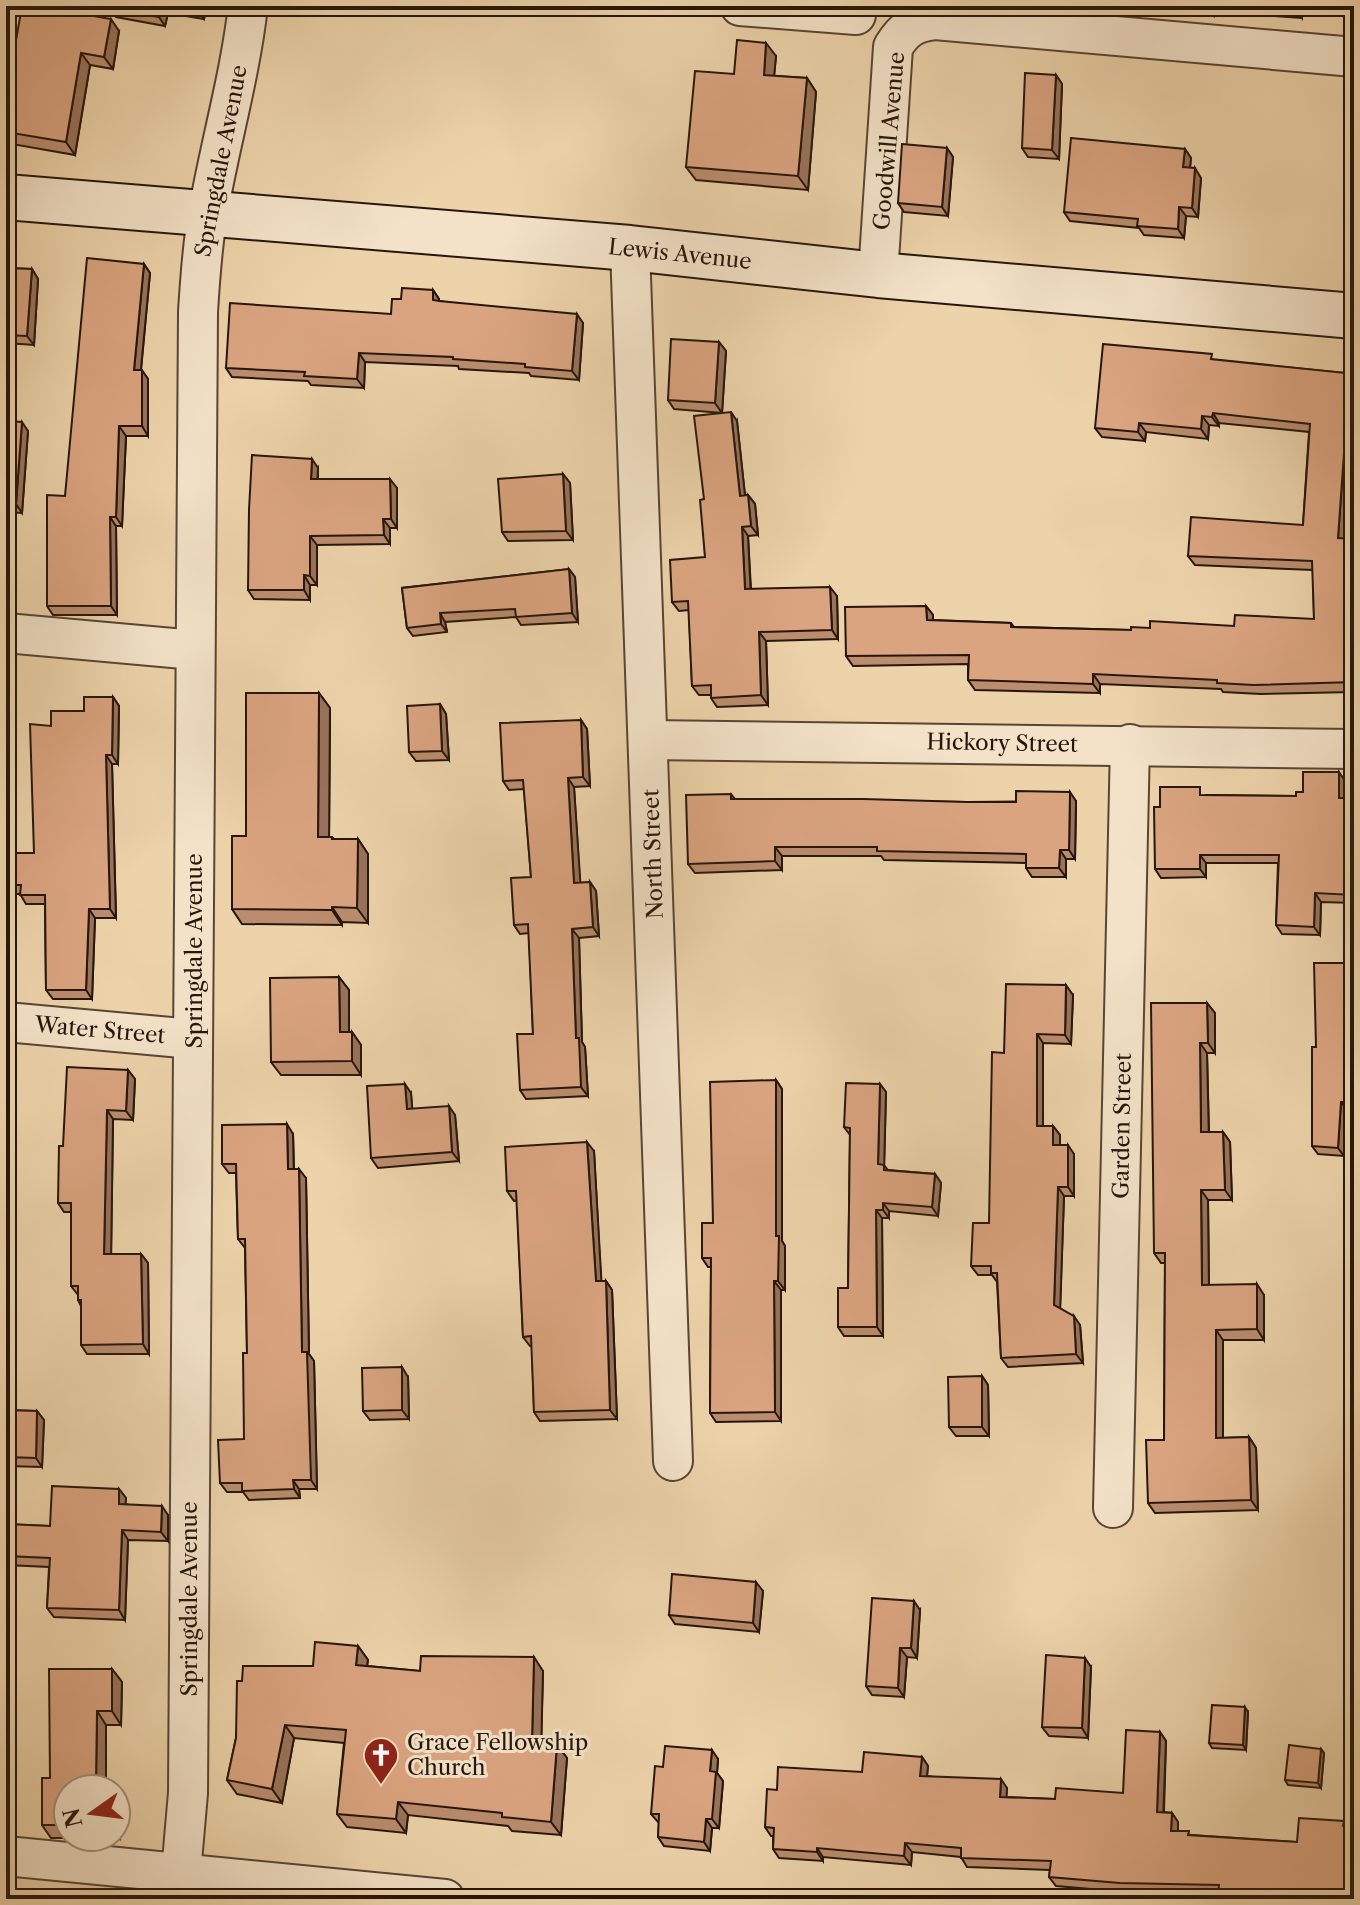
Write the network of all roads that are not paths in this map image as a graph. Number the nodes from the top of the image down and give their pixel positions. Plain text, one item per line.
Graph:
1 (248, 6) edge
2 (740, 6) edge
3 (856, 15) dead end
4 (1354, 57) edge
5 (6, 197) edge
6 (208, 213) junction
7 (630, 248) junction
8 (878, 275) junction
9 (1354, 316) edge
10 (6, 633) edge
11 (195, 650) junction
12 (649, 740) junction
13 (1130, 744) junction
14 (1354, 749) edge
15 (6, 1022) edge
16 (193, 1039) junction
17 (673, 1461) dead end
18 (1113, 1508) dead end
19 (6, 1856) edge
20 (178, 1886) edge
21 (445, 1899) edge

1 - 6 street, Springdale Avenue
2 - 3 street
4 - 8 street, Goodwill Avenue
5 - 6 main road, Lewis Avenue
6 - 7 main road, Lewis Avenue
6 - 11 street, Springdale Avenue
7 - 8 main road, Lewis Avenue
7 - 12 street, North Street
8 - 9 main road, Lewis Avenue
10 - 11 street
11 - 16 street, Springdale Avenue
12 - 13 street, Hickory Street
12 - 17 street, North Street
13 - 14 street, Hickory Street
13 - 18 street, Garden Street
15 - 16 street, Water Street
16 - 20 street, Springdale Avenue
19 - 20 street
20 - 21 street

